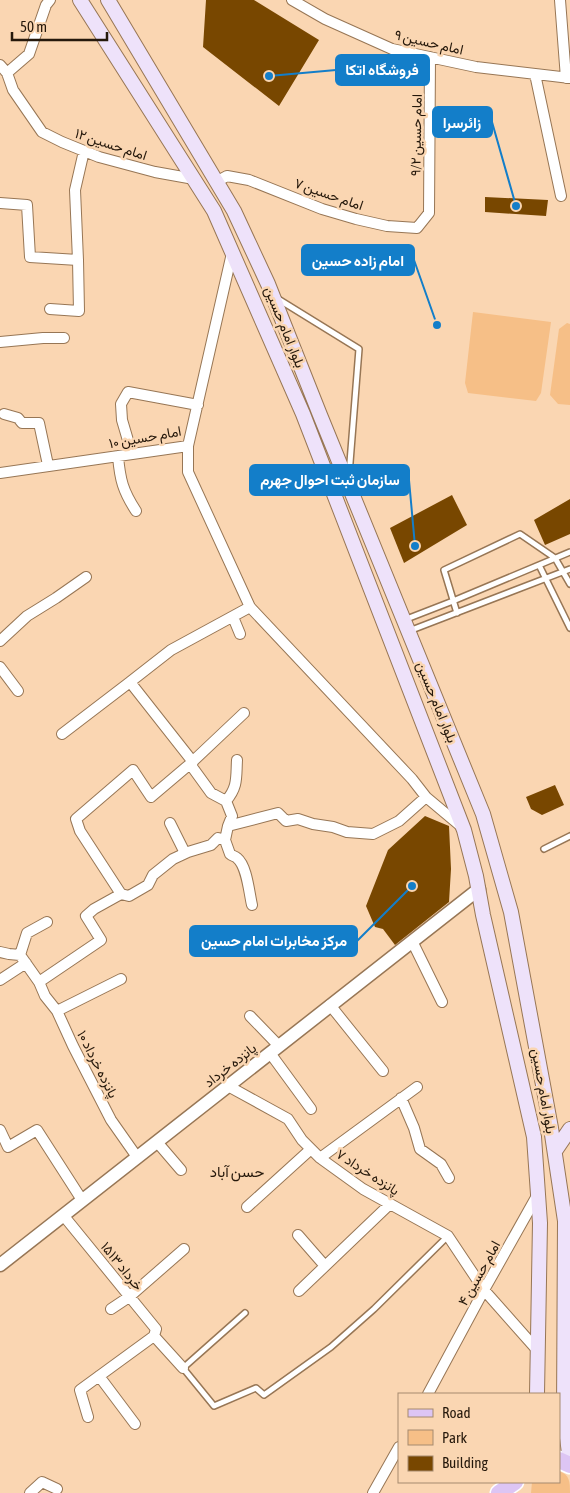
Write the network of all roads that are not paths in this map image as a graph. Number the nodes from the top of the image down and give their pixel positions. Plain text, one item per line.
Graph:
1 (50, 0) edge
2 (80, 0) edge
3 (108, 0) edge
4 (292, 0) edge
5 (560, 0) edge
6 (430, 57) junction
7 (4, 69) edge
8 (535, 74) junction
9 (568, 78) edge
10 (84, 151) junction
11 (194, 179) junction
12 (216, 182) junction
13 (561, 196) dead end
14 (0, 204) edge
15 (429, 213) joint
16 (233, 252) junction
17 (78, 260) junction
18 (273, 296) junction
19 (50, 310) dead end
20 (64, 338) dead end
21 (0, 342) edge
22 (198, 405) junction
23 (4, 414) dead end
24 (328, 434) junction
25 (313, 441) junction
26 (188, 446) junction
27 (132, 454) junction
28 (118, 456) junction
29 (48, 465) junction
30 (0, 473) edge
31 (349, 485) junction
32 (136, 511) dead end
33 (570, 552) edge
34 (555, 558) junction
35 (539, 565) junction
36 (570, 569) edge
37 (564, 572) junction
38 (86, 577) dead end
39 (546, 580) junction
40 (570, 584) edge
41 (454, 601) junction
42 (250, 607) junction
43 (457, 613) junction
44 (233, 616) junction
45 (406, 625) junction
46 (570, 628) edge
47 (240, 634) dead end
48 (0, 641) edge
49 (0, 667) edge
50 (130, 682) junction
51 (18, 691) dead end
52 (244, 713) dead end
53 (62, 734) dead end
54 (237, 760) dead end
55 (191, 763) junction
56 (426, 797) junction
57 (226, 801) junction
58 (170, 823) dead end
59 (228, 826) junction
60 (464, 830) junction
61 (570, 836) edge
62 (225, 840) junction
63 (544, 849) dead end
64 (185, 853) junction
65 (479, 889) junction
66 (121, 894) junction
67 (252, 905) dead end
68 (47, 922) dead end
69 (412, 941) junction
70 (0, 952) edge
71 (23, 959) junction
72 (121, 979) dead end
73 (0, 980) edge
74 (39, 982) junction
75 (442, 1002) dead end
76 (330, 1005) junction
77 (57, 1011) junction
78 (250, 1016) dead end
79 (274, 1049) junction
80 (383, 1071) dead end
81 (228, 1086) junction
82 (417, 1087) dead end
83 (402, 1098) junction
84 (310, 1109) dead end
85 (570, 1129) edge
86 (0, 1130) edge
87 (157, 1142) junction
88 (311, 1148) junction
89 (555, 1151) junction
90 (137, 1157) junction
91 (320, 1158) junction
92 (181, 1170) dead end
93 (449, 1178) dead end
94 (538, 1194) junction
95 (82, 1200) junction
96 (390, 1204) junction
97 (247, 1207) dead end
98 (63, 1215) junction
99 (298, 1235) dead end
100 (448, 1236) junction
101 (184, 1249) dead end
102 (0, 1265) edge
103 (325, 1266) junction
104 (484, 1290) junction
105 (299, 1291) dead end
106 (567, 1294) edge
107 (130, 1296) junction
108 (111, 1309) dead end
109 (245, 1313) dead end
110 (154, 1336) junction
111 (538, 1351) junction
112 (183, 1368) junction
113 (100, 1376) junction
114 (429, 1393) edge
115 (537, 1393) edge
116 (88, 1417) dead end
117 (135, 1424) dead end
118 (398, 1449) edge
119 (570, 1463) edge
120 (514, 1483) edge
121 (57, 1488) dead end
122 (30, 1493) edge
123 (373, 1493) edge
124 (499, 1493) edge

1 - 7 street
2 - 11 main road, بلوار امام حسین
3 - 12 main road, بلوار امام حسین
4 - 6 street, امام حسین ۹
5 - 9 street
6 - 8 street, امام حسین ۹
6 - 15 street, امام حسین ۹/۲
7 - 10 street, امام حسین ۱۲
8 - 9 street, امام حسین ۹
8 - 13 street
10 - 11 street, امام حسین ۱۲
10 - 17 street
11 - 16 main road, بلوار امام حسین
12 - 15 street, امام حسین ۷
12 - 18 main road, بلوار امام حسین
14 - 17 street
16 - 22 street, امام حسین ۱۰
16 - 25 main road, بلوار امام حسین
17 - 19 street
18 - 24 main road, بلوار امام حسین
18 - 31 lane
20 - 21 street
22 - 26 street, امام حسین ۱۰
22 - 27 street
23 - 29 street
24 - 25 main road
24 - 31 main road, بلوار امام حسین
25 - 60 main road, بلوار امام حسین
26 - 27 street, امام حسین ۱۰
26 - 42 street
27 - 28 street, امام حسین ۱۰
28 - 29 street, امام حسین ۱۰
28 - 32 street
29 - 30 street, امام حسین ۱۰
31 - 45 main road, بلوار امام حسین
33 - 34 lane
34 - 35 lane
34 - 37 lane
34 - 41 lane
35 - 39 lane
35 - 41 lane
36 - 37 lane
37 - 39 lane
37 - 40 lane
38 - 48 street
39 - 43 lane
39 - 46 lane
41 - 43 lane
41 - 45 lane
42 - 44 street
42 - 56 street
43 - 45 lane
44 - 47 street
44 - 50 street
45 - 89 main road, بلوار امام حسین
49 - 51 street
50 - 53 street
50 - 55 street
52 - 55 street
54 - 57 street
55 - 57 street
55 - 66 street
56 - 59 street
56 - 60 street
57 - 59 street
58 - 64 street
59 - 62 street
60 - 65 main road, بلوار امام حسین
61 - 63 lane
62 - 64 street
62 - 67 street
64 - 66 street
65 - 69 street, پانزده خرداد
65 - 94 main road, بلوار امام حسین
66 - 74 street
68 - 71 street
69 - 75 street
69 - 76 street, پانزده خرداد
70 - 71 street
71 - 73 street
71 - 74 street, پانزده خرداد ۱۰
72 - 77 street
74 - 77 street, پانزده خرداد ۱۰
76 - 79 street, پانزده خرداد
76 - 80 street
77 - 90 street, پانزده خرداد ۱۰
78 - 79 street
79 - 81 street, پانزده خرداد
79 - 84 street
81 - 87 street, پانزده خرداد
81 - 88 street, پانزده خرداد ۷
82 - 83 street
83 - 91 street
83 - 93 street
85 - 89 main road
86 - 95 street
87 - 90 street, پانزده خرداد
87 - 92 street
88 - 91 street, پانزده خرداد ۷
88 - 97 street
89 - 106 main road, بلوار امام حسین
90 - 95 street, پانزده خرداد
91 - 96 street, پانزده خرداد ۷
94 - 104 street, امام حسین ۴
94 - 111 main road, بلوار امام حسین
95 - 98 street, پانزده خرداد
96 - 100 street, پانزده خرداد ۷
96 - 103 street
98 - 102 street, پانزده خرداد
98 - 107 street, ۱۵خرداد ۱۳
99 - 103 street
100 - 104 street, پانزده خرداد ۷
100 - 112 lane
101 - 107 street
103 - 105 street
104 - 111 street, پانزده خرداد ۷
104 - 114 street, امام حسین ۴
106 - 119 main road, بلوار امام حسین
107 - 108 street
107 - 110 street, ۱۵خرداد ۱۳
109 - 112 lane
110 - 112 street
110 - 113 street
111 - 115 main road, بلوار امام حسین
113 - 116 street
113 - 117 street
118 - 123 street
120 - 124 main road
121 - 122 street

